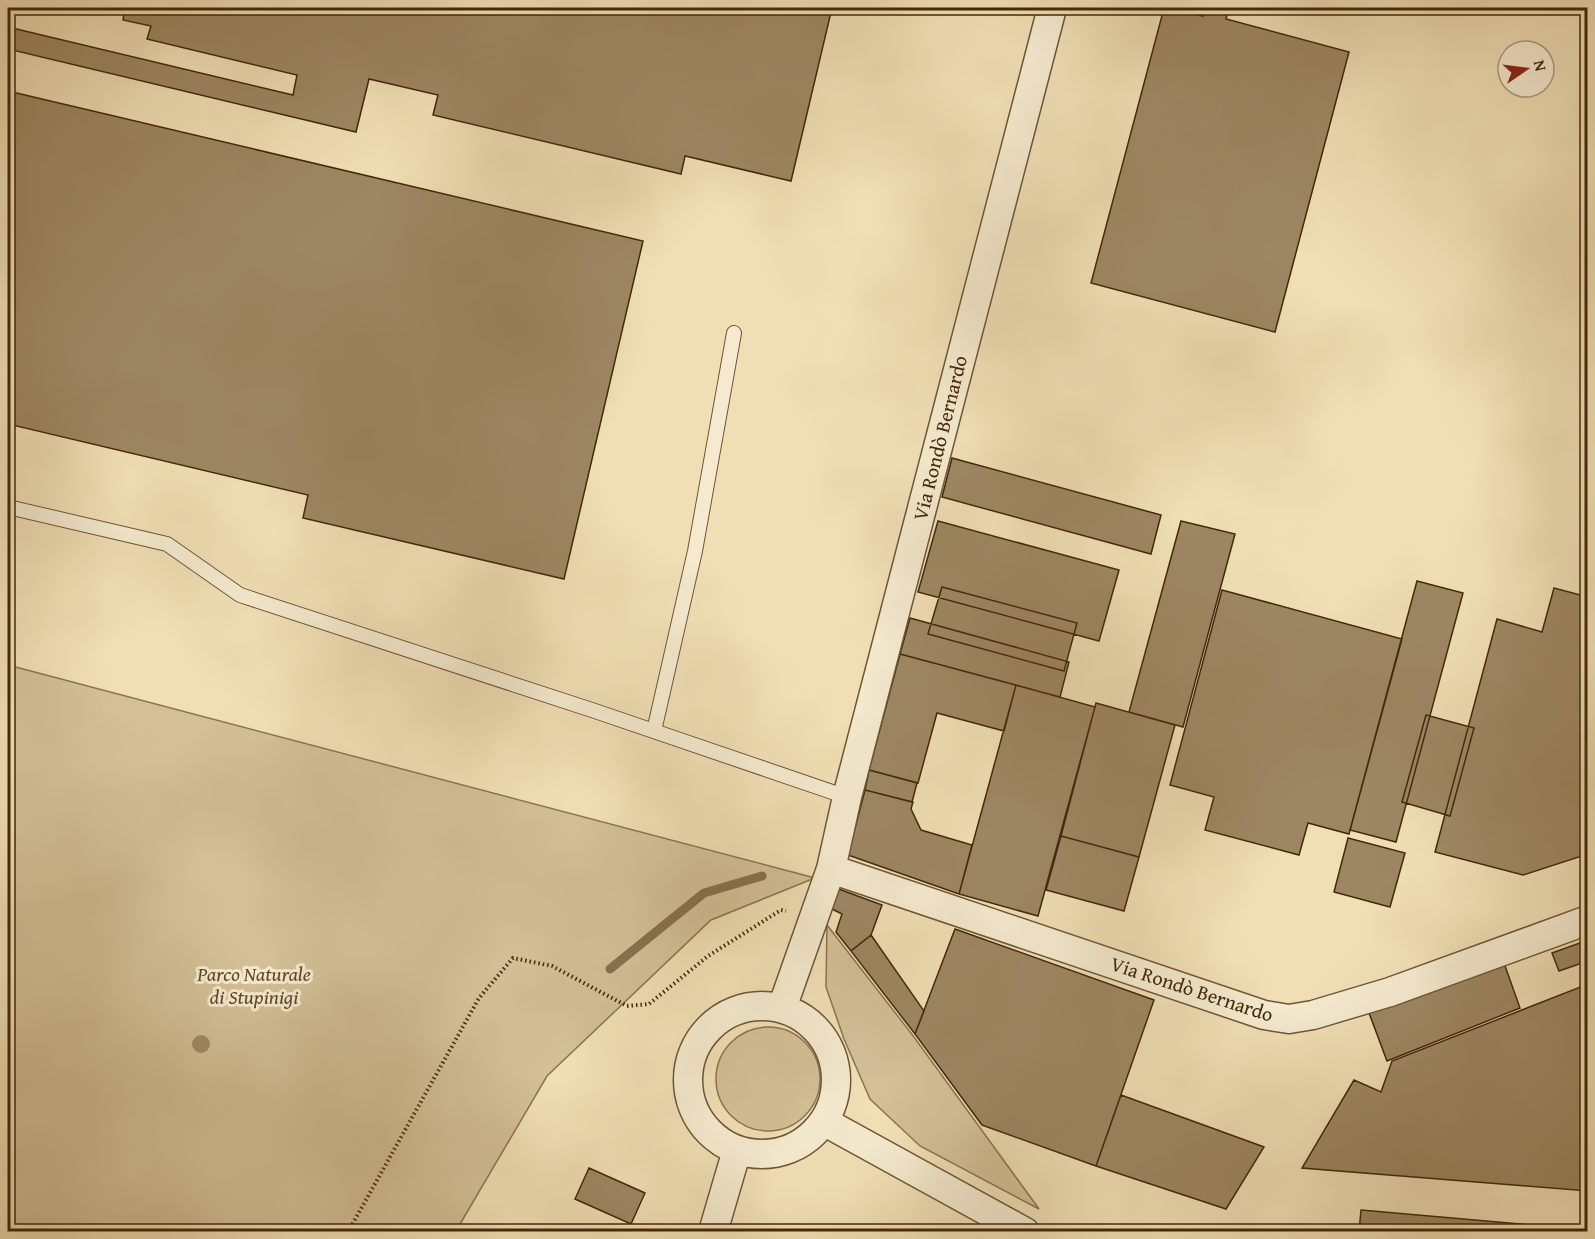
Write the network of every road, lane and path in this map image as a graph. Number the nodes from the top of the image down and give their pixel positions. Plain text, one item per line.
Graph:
1 (1052, 8) edge
2 (734, 333) dead end
3 (8, 507) edge
4 (654, 731) junction
5 (847, 797) junction
6 (831, 869) junction
7 (813, 921) junction
8 (1587, 921) edge
9 (782, 1008) junction
10 (825, 1122) junction
11 (737, 1150) junction
12 (348, 1232) edge
13 (712, 1232) edge
14 (1025, 1232) edge

1 - 5 street, Via Rondò Bernardo
2 - 4 lane
3 - 4 lane
4 - 5 lane
5 - 6 street, Via Rondò Bernardo
6 - 7 street, Via Rondò Bernardo
6 - 8 street, Via Rondò Bernardo
7 - 9 street, Via Rondò Bernardo
7 - 12 path
9 - 10 street
9 - 11 street
10 - 11 street
10 - 14 street
11 - 13 street

